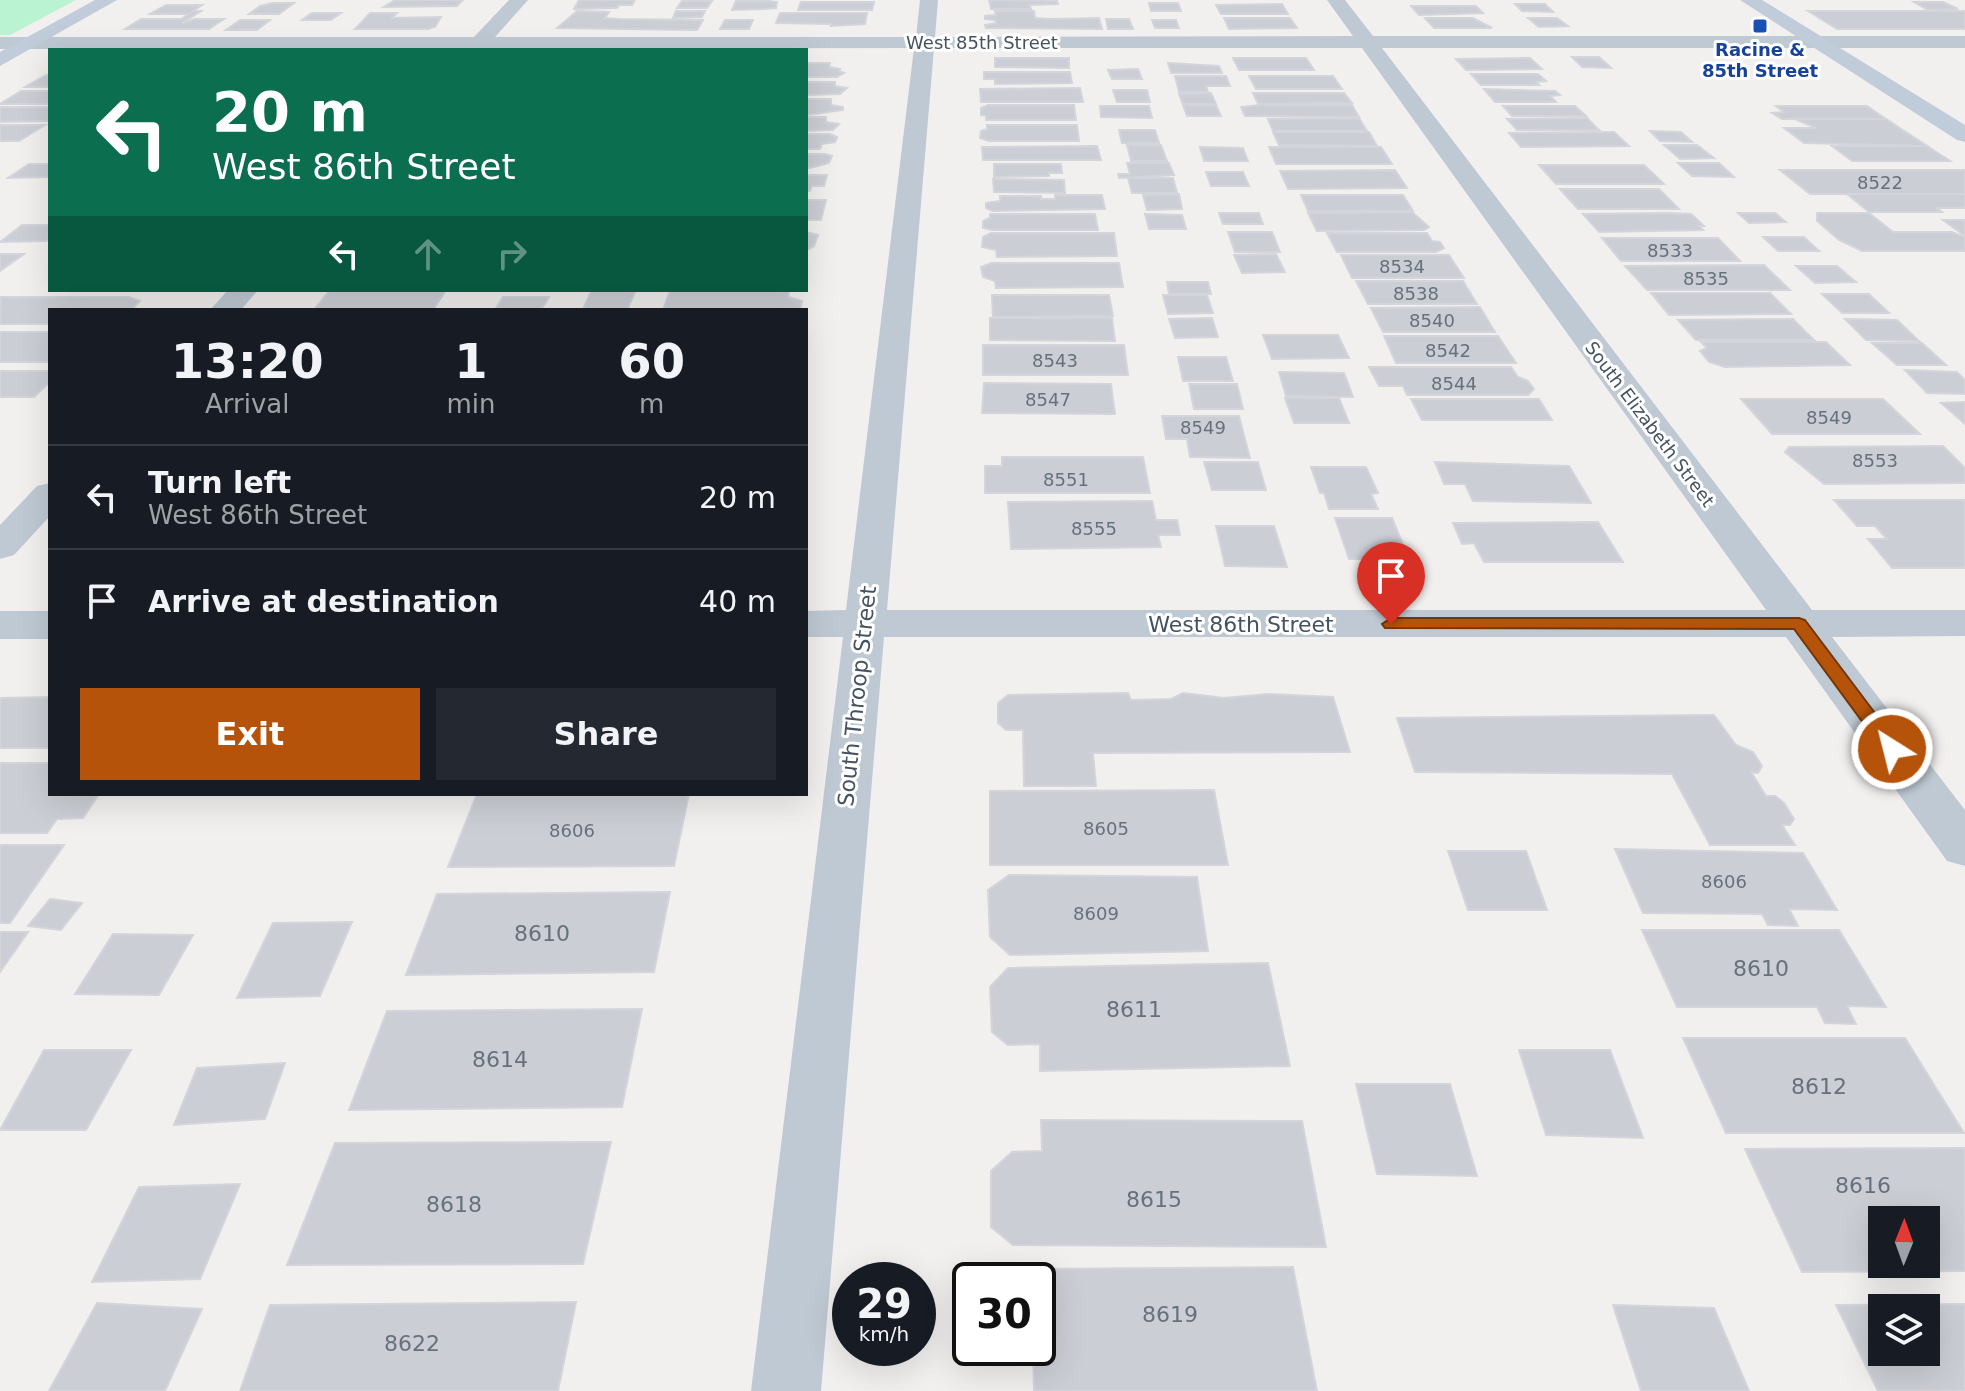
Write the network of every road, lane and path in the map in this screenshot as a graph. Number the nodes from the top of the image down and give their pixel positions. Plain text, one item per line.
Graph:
1 (108, 0) edge
2 (519, 0) edge
3 (1336, 0) edge
4 (1749, 0) edge
5 (926, 21) edge
6 (1366, 42) junction
7 (1816, 42) junction
8 (1965, 42) edge
9 (0, 43) edge
10 (31, 43) junction
11 (475, 47) edge
12 (0, 60) edge
13 (1965, 135) edge
14 (242, 292) edge
15 (227, 308) edge
16 (48, 496) edge
17 (0, 547) edge
18 (1965, 623) edge
19 (808, 624) edge
20 (865, 624) junction
21 (1799, 624) junction
22 (0, 625) edge
23 (48, 625) edge
24 (1965, 847) edge
25 (786, 1391) edge

1 - 10 street
2 - 11 street
3 - 6 street, South Elizabeth Street
4 - 7 street
5 - 6 street, West 85th Street
5 - 11 street, West 85th Street
5 - 20 street, South Throop Street
6 - 7 street, West 85th Street
6 - 21 street, South Elizabeth Street
7 - 8 street, West 85th Street
7 - 13 street
9 - 10 street, West 85th Street
10 - 11 street, West 85th Street
10 - 12 street
14 - 15 street
16 - 17 street
18 - 21 street, West 86th Street
19 - 20 street, West 86th Street
20 - 21 street, West 86th Street
20 - 25 street, South Throop Street
21 - 24 street, South Elizabeth Street
22 - 23 street

